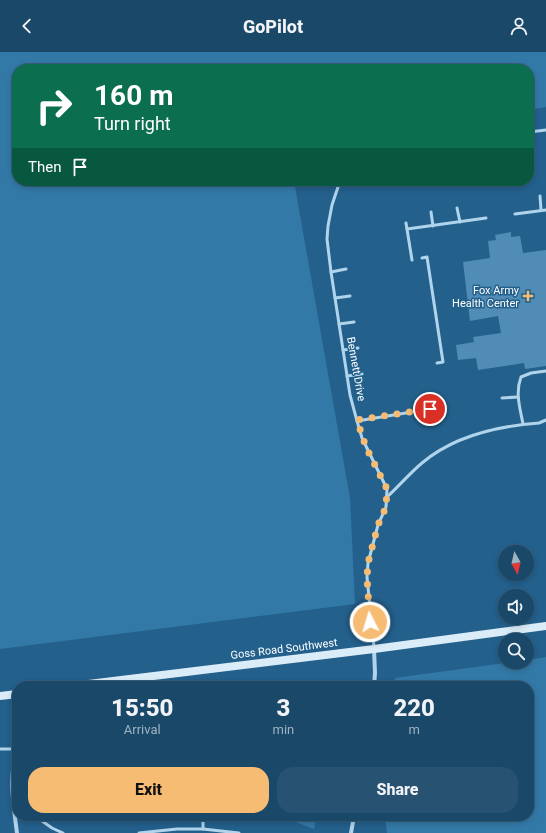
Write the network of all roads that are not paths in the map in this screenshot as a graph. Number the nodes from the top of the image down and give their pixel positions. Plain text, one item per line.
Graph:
1 (546, 130) edge
2 (534, 132) edge
3 (338, 186) edge
4 (540, 196) dead end
5 (457, 208) dead end
6 (541, 210) junction
7 (546, 210) edge
8 (431, 212) dead end
9 (515, 214) dead end
10 (486, 218) dead end
11 (460, 222) junction
12 (406, 223) dead end
13 (434, 226) junction
14 (407, 229) junction
15 (422, 258) dead end
16 (412, 260) dead end
17 (346, 269) dead end
18 (331, 272) junction
19 (431, 284) junction
20 (426, 285) dead end
21 (350, 296) dead end
22 (335, 298) junction
23 (435, 310) junction
24 (429, 311) dead end
25 (354, 322) dead end
26 (339, 324) junction
27 (439, 336) junction
28 (433, 337) dead end
29 (358, 348) dead end
30 (343, 350) junction
31 (437, 363) dead end
32 (546, 371) edge
33 (362, 374) dead end
34 (347, 376) junction
35 (518, 397) junction
36 (502, 398) dead end
37 (430, 409) dead end
38 (357, 420) junction
39 (546, 420) edge
40 (523, 424) junction
41 (387, 498) junction
42 (546, 626) edge
43 (374, 649) junction
44 (113, 681) edge
45 (374, 681) edge
46 (12, 695) edge
47 (0, 696) edge
48 (0, 748) edge
49 (12, 748) edge
50 (12, 782) edge
51 (12, 796) edge
52 (16, 821) edge
53 (42, 821) edge
54 (203, 821) edge
55 (353, 821) edge
56 (203, 829) junction
57 (17, 833) edge
58 (63, 833) edge
59 (139, 833) edge
60 (238, 833) edge
61 (351, 833) edge

1 - 2 lane
3 - 18 lane, Bennett Drive
4 - 6 lane
5 - 11 lane
6 - 7 lane
6 - 9 lane
8 - 13 lane
10 - 11 lane
11 - 13 lane
12 - 14 lane
13 - 14 lane
14 - 16 lane
15 - 19 lane
17 - 18 lane
18 - 22 lane, Bennett Drive
19 - 20 lane
19 - 23 lane
21 - 22 lane
22 - 26 lane, Bennett Drive
23 - 24 lane
23 - 27 lane
25 - 26 lane
26 - 30 lane, Bennett Drive
27 - 28 lane
27 - 31 lane
29 - 30 lane
30 - 34 lane, Bennett Drive
32 - 35 lane
33 - 34 lane
34 - 38 lane, Bennett Drive
35 - 36 lane
35 - 40 lane
37 - 38 lane
38 - 41 lane, Bennett Drive
39 - 40 lane
40 - 41 lane
41 - 43 lane, Bennett Drive
42 - 43 street, Goss Road Southwest
43 - 44 street, Goss Road Southwest
43 - 45 street
46 - 47 street
48 - 49 lane
50 - 51 street
52 - 57 street
53 - 58 lane
54 - 56 lane
55 - 61 street
56 - 59 lane
56 - 60 lane

